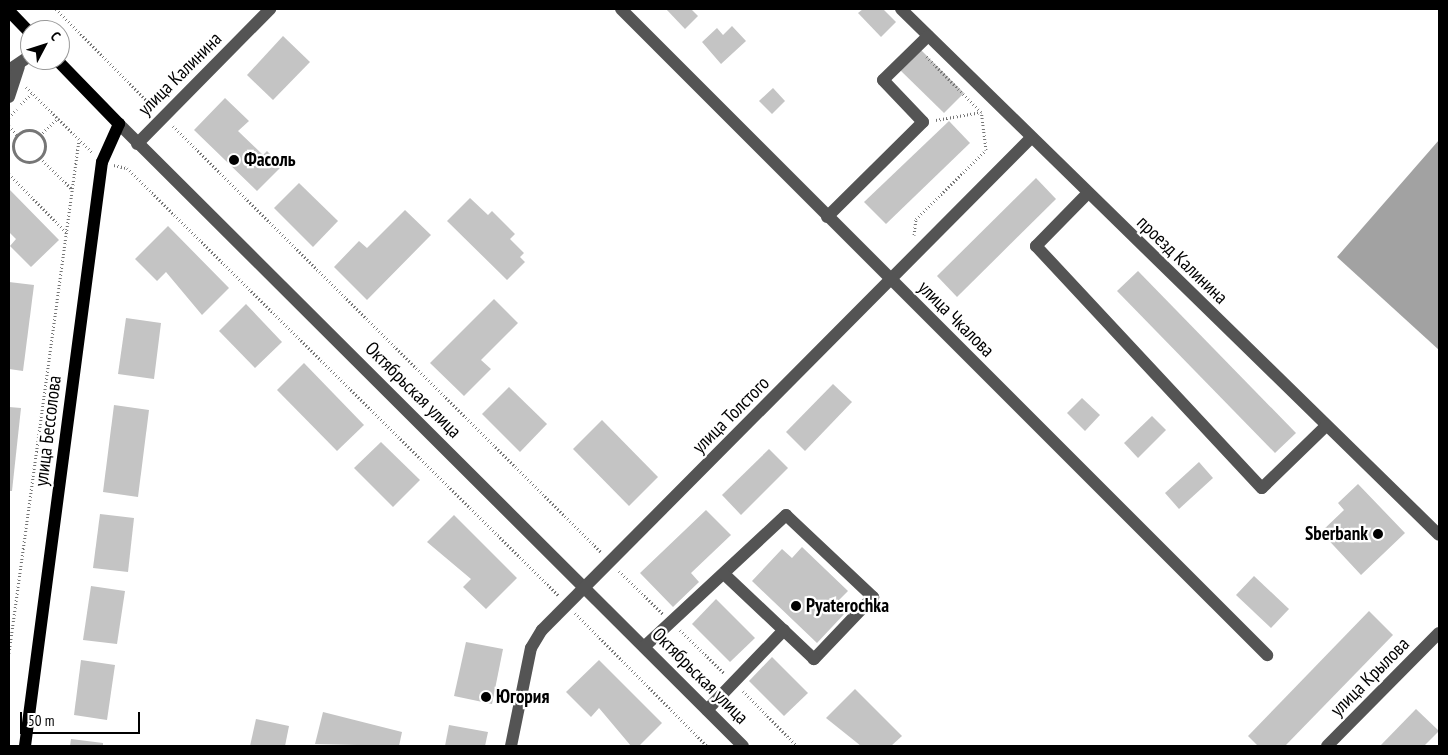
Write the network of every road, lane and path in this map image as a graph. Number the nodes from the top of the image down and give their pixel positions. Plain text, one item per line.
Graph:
1 (56, 9) edge
2 (270, 9) edge
3 (621, 9) edge
4 (902, 9) edge
5 (9, 11) edge
6 (20, 23) edge
7 (928, 36) junction
8 (917, 47) junction
9 (66, 70) edge
10 (15, 72) edge
11 (9, 97) edge
12 (981, 112) junction
13 (163, 117) junction
14 (58, 118) junction
15 (923, 122) junction
16 (118, 124) junction
17 (9, 126) edge
18 (17, 135) junction
19 (40, 135) junction
20 (1031, 138) junction
21 (79, 139) junction
22 (137, 144) junction
23 (40, 158) junction
24 (102, 162) junction
25 (9, 174) edge
26 (73, 189) junction
27 (1087, 194) junction
28 (826, 217) junction
29 (67, 233) junction
30 (911, 261) junction
31 (891, 281) junction
32 (1326, 426) junction
33 (1439, 535) edge
34 (610, 562) junction
35 (724, 574) junction
36 (585, 587) junction
37 (567, 605) junction
38 (671, 622) junction
39 (784, 630) junction
40 (1437, 640) edge
41 (644, 647) junction
42 (9, 653) edge
43 (1267, 655) dead end
44 (734, 682) junction
45 (707, 710) junction
46 (25, 746) edge
47 (511, 746) edge
48 (707, 746) edge
49 (743, 746) edge
50 (797, 746) edge
51 (1327, 746) edge

1 - 13 path
2 - 13 street, улица Калинина
3 - 28 street, улица Чкалова
4 - 7 street, проезд Калинина
5 - 6 main road
7 - 8 street
7 - 20 street, проезд Калинина
8 - 12 path
8 - 15 street
9 - 16 main road, Октябрьская улица
10 - 11 street
10 - 14 path
12 - 15 path
12 - 30 path
13 - 22 street, улица Калинина
13 - 34 path
14 - 19 path
14 - 21 path
15 - 28 street
16 - 22 street, Октябрьская улица
16 - 24 main road, улица Бессолова
17 - 18 path
18 - 19 path
18 - 23 path
19 - 23 path
20 - 27 street, проезд Калинина
20 - 30 street, улица Толстого
21 - 24 path
21 - 26 path
22 - 36 street, Октябрьская улица
23 - 26 path
24 - 37 path
24 - 46 main road, улица Бессолова
25 - 29 path
26 - 29 path
27 - 32 street, проезд Калинина
27 - 32 street
28 - 31 street, улица Чкалова
29 - 42 path
30 - 31 street, улица Толстого
31 - 34 street, улица Толстого
31 - 43 street, улица Чкалова
32 - 33 street, проезд Калинина
34 - 36 street, улица Толстого
34 - 38 path
35 - 38 street
35 - 39 street
35 - 39 street
36 - 37 street, улица Толстого
36 - 41 street, Октябрьская улица
37 - 47 street, улица Толстого
37 - 48 path
38 - 41 street
38 - 44 path
39 - 44 street
40 - 51 street, улица Крылова
41 - 45 street, Октябрьская улица
44 - 45 street
44 - 50 path
45 - 49 street, Октябрьская улица

